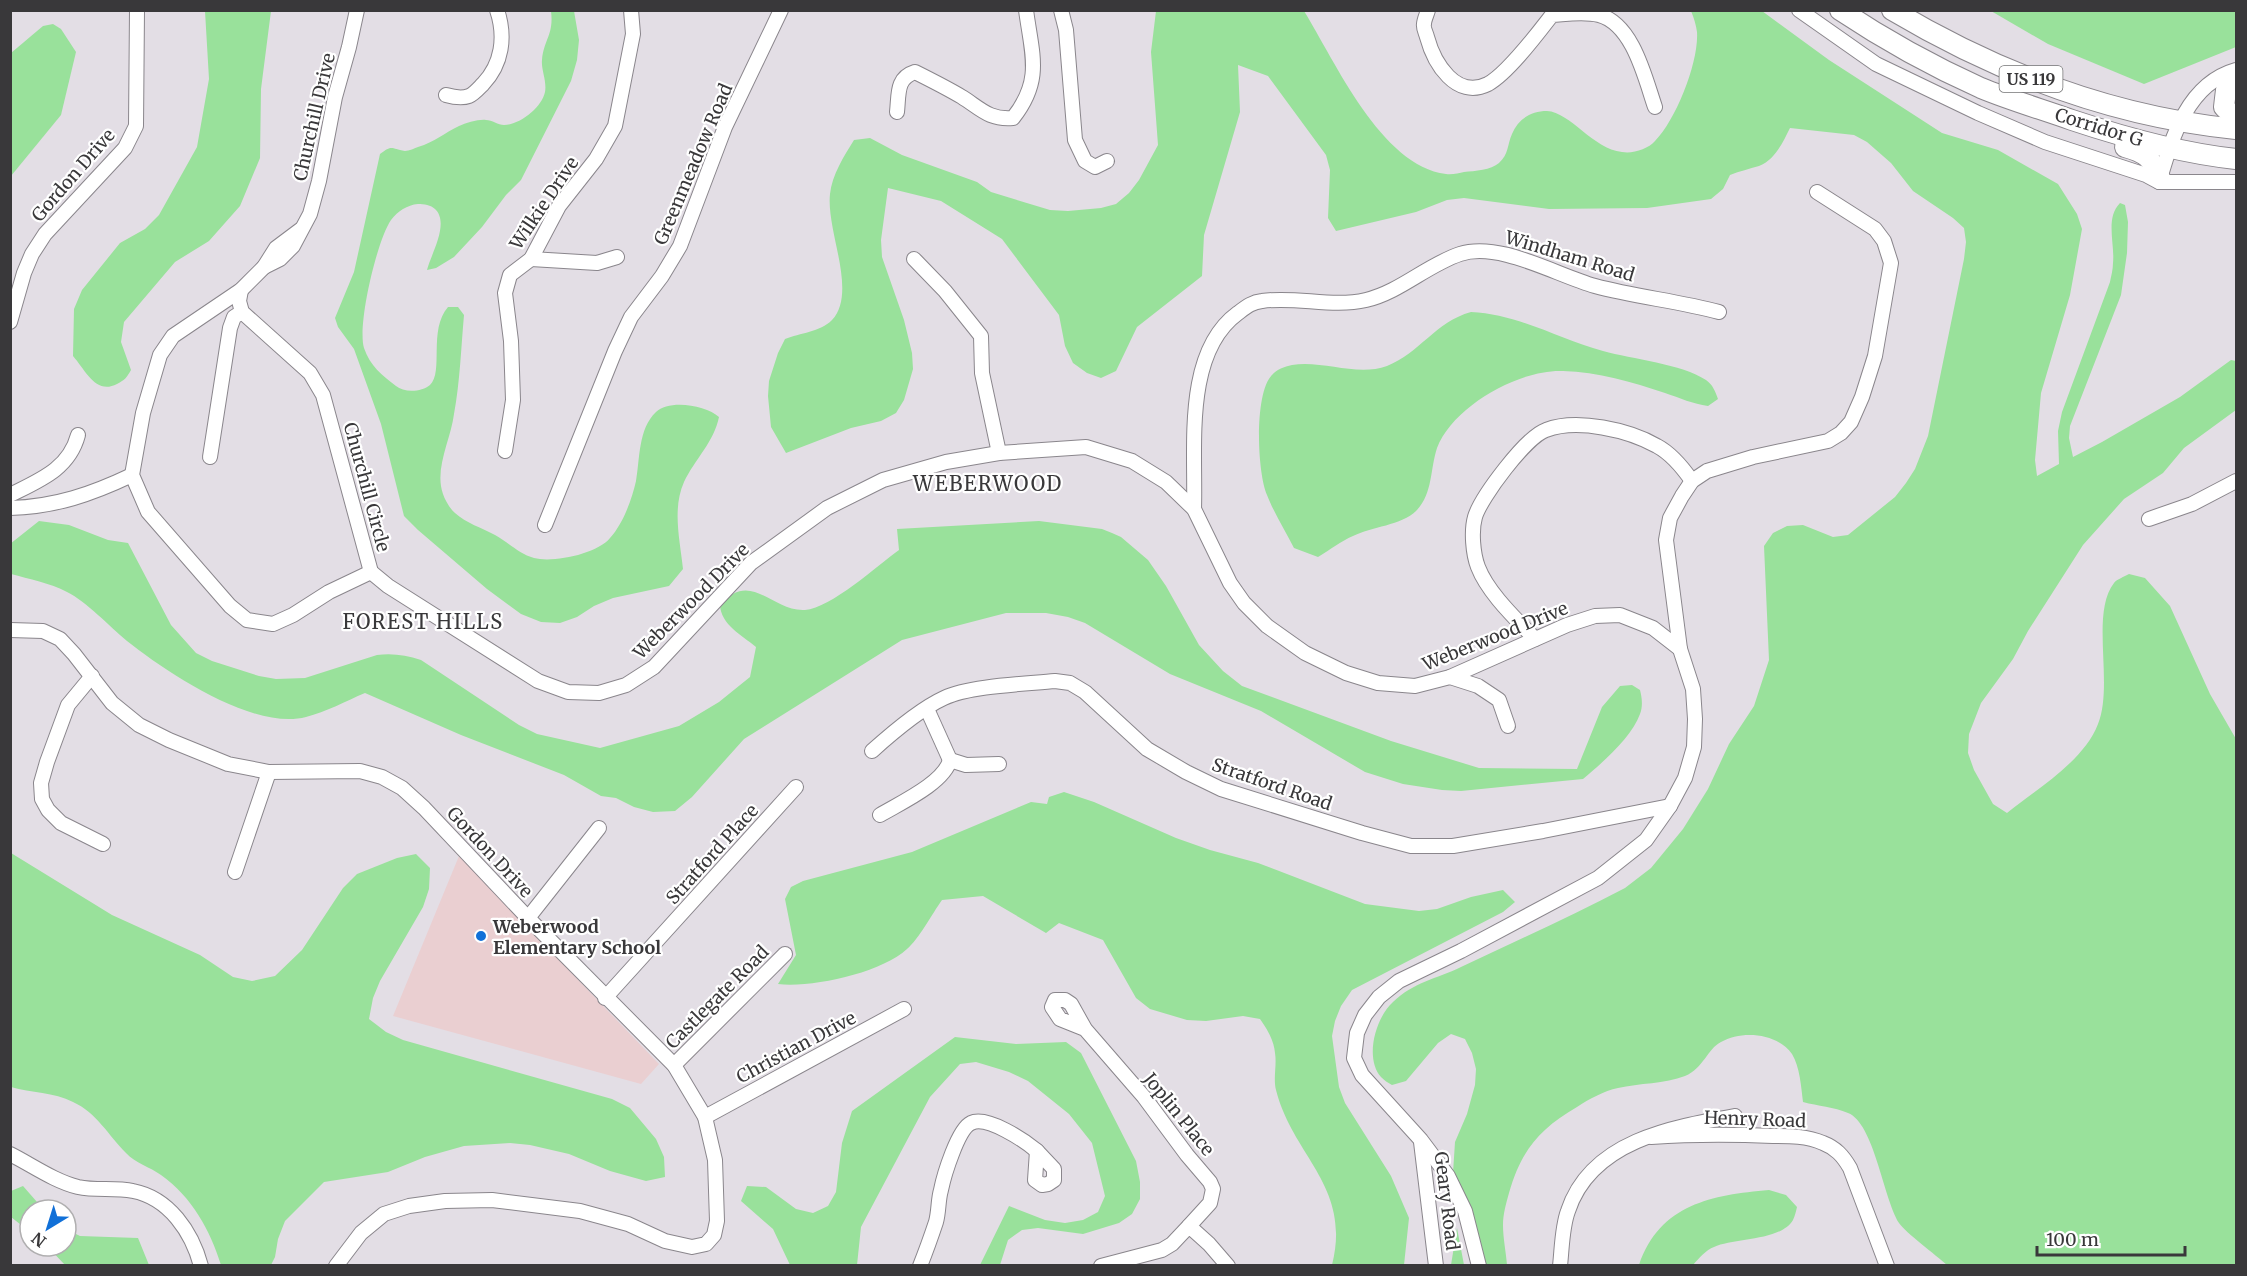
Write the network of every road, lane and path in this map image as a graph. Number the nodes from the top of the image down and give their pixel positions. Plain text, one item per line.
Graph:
1 (137, 10) edge
2 (357, 10) edge
3 (497, 10) edge
4 (631, 10) edge
5 (781, 10) edge
6 (1026, 10) edge
7 (1061, 10) edge
8 (1428, 10) edge
9 (1799, 10) edge
10 (1840, 10) edge
11 (1892, 10) edge
12 (2236, 70) edge
13 (2236, 78) edge
14 (2215, 80) junction
15 (2236, 84) edge
16 (446, 95) dead end
17 (2007, 98) junction
18 (1655, 107) dead end
19 (897, 112) dead end
20 (2236, 119) edge
21 (2180, 123) junction
22 (2236, 129) edge
23 (2169, 149) junction
24 (2236, 159) edge
25 (1107, 162) dead end
26 (2160, 180) junction
27 (2236, 182) edge
28 (1818, 192) dead end
29 (617, 257) dead end
30 (531, 259) junction
31 (914, 259) dead end
32 (241, 290) junction
33 (242, 312) junction
34 (1719, 312) dead end
35 (10, 322) edge
36 (78, 435) dead end
37 (505, 451) dead end
38 (999, 453) junction
39 (210, 457) dead end
40 (132, 475) junction
41 (1692, 481) junction
42 (2236, 481) edge
43 (10, 495) edge
44 (10, 508) edge
45 (1194, 509) junction
46 (2149, 519) dead end
47 (545, 525) dead end
48 (371, 572) junction
49 (10, 630) edge
50 (1535, 639) junction
51 (1680, 649) junction
52 (92, 676) junction
53 (1450, 676) junction
54 (927, 709) junction
55 (1508, 726) dead end
56 (872, 751) dead end
57 (950, 760) junction
58 (999, 764) dead end
59 (269, 772) junction
60 (796, 787) dead end
61 (1670, 806) junction
62 (880, 815) dead end
63 (599, 828) dead end
64 (102, 844) dead end
65 (235, 872) dead end
66 (528, 918) junction
67 (785, 954) dead end
68 (605, 998) junction
69 (904, 1010) dead end
70 (1085, 1029) dead end
71 (674, 1065) junction
72 (1735, 1116) dead end
73 (705, 1117) junction
74 (1651, 1137) junction
75 (1421, 1140) junction
76 (1037, 1151) dead end
77 (10, 1154) edge
78 (1189, 1226) junction
79 (201, 1266) edge
80 (336, 1266) edge
81 (920, 1266) edge
82 (1101, 1266) edge
83 (1228, 1266) edge
84 (1436, 1266) edge
85 (1479, 1266) edge
86 (1560, 1266) edge
87 (1887, 1266) edge

1 - 35 street, Gordon Drive
2 - 32 street, Churchill Drive
3 - 16 street
4 - 30 street, Wilkie Drive
5 - 47 street, Greenmeadow Road
6 - 19 street
7 - 25 street
8 - 18 street
9 - 26 street
10 - 17 highway, Corridor G / US 119
11 - 21 highway, Corridor G / US 119
12 - 14 street
13 - 14 street
14 - 21 street
15 - 20 highway
17 - 23 highway, Corridor G / US 119
17 - 26 highway
21 - 22 highway, Corridor G / US 119
21 - 23 street
23 - 24 highway, Corridor G / US 119
23 - 26 street
26 - 27 street
28 - 41 street
29 - 30 street
30 - 37 street, Wilkie Drive
31 - 38 street
32 - 33 street
32 - 40 street
33 - 39 street
33 - 48 street, Churchill Circle
34 - 45 street, Windham Road
36 - 43 street
38 - 45 street, Weberwood Drive
38 - 48 street, Weberwood Drive
40 - 44 street
40 - 48 street, Churchill Circle
41 - 50 street
41 - 51 street
42 - 46 street
45 - 53 street, Weberwood Drive
49 - 52 street, Gordon Drive
50 - 51 street, Weberwood Drive
50 - 53 street, Weberwood Drive
51 - 61 street
52 - 59 street, Gordon Drive
52 - 64 street
53 - 55 street
54 - 56 street, Stratford Road
54 - 57 street
54 - 61 street, Stratford Road
57 - 58 street
57 - 62 street
59 - 65 street
59 - 66 street, Gordon Drive
60 - 68 street, Stratford Place
61 - 75 street
63 - 66 street
66 - 68 street, Gordon Drive
67 - 71 street, Castlegate Road
68 - 71 street, Gordon Drive
69 - 73 street, Christian Drive
70 - 78 street, Joplin Place
71 - 73 street, Gordon Drive
72 - 74 street
73 - 80 street, Gordon Drive
74 - 86 street
74 - 87 street, Henry Road
75 - 84 street, Geary Road
75 - 85 street
76 - 81 street
77 - 79 street
78 - 82 street, Joplin Place
78 - 83 street

